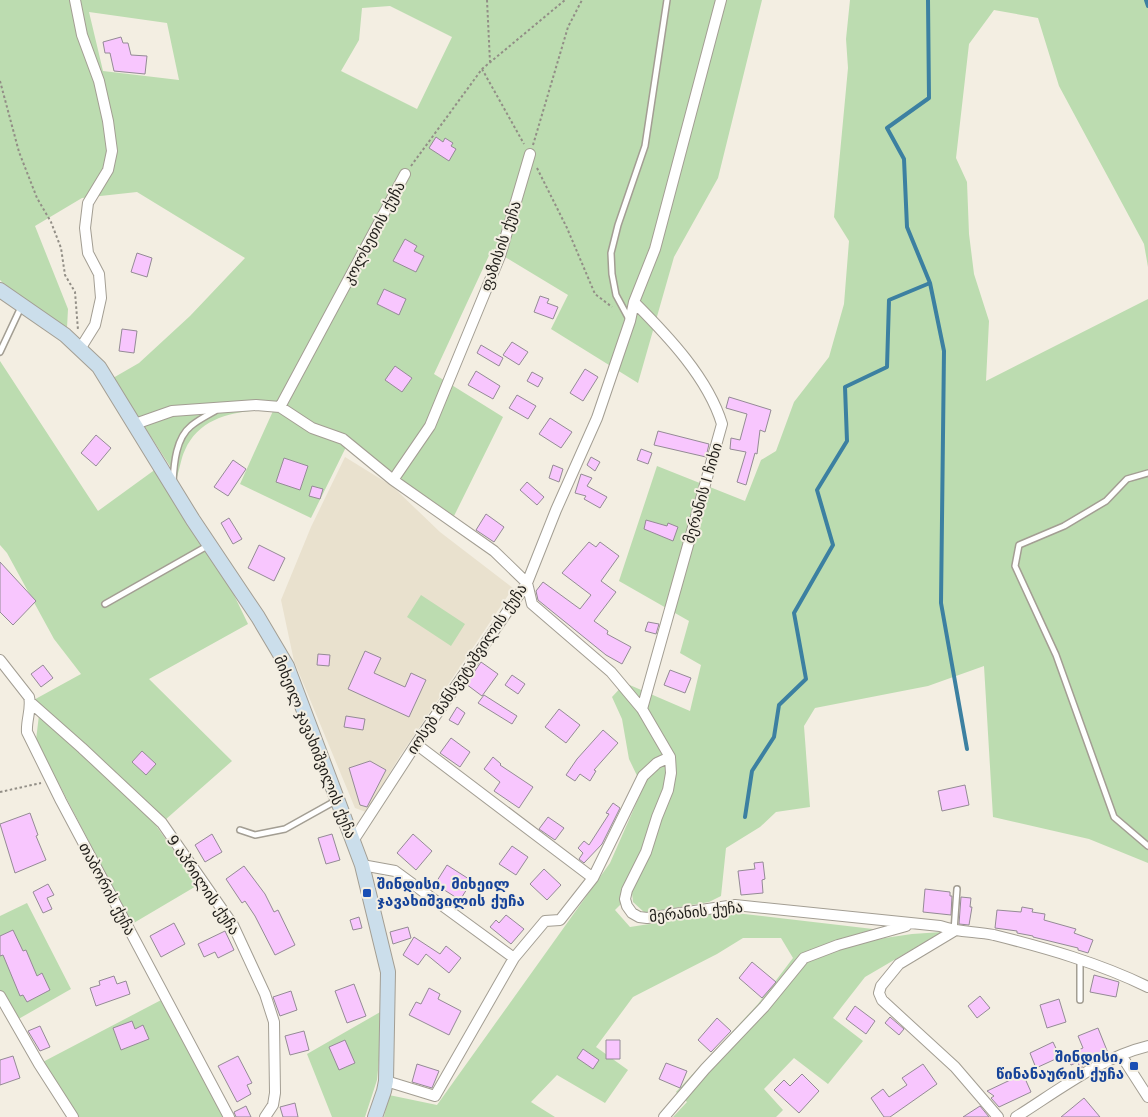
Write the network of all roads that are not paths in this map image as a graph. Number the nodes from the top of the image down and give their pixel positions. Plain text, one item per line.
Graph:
1 (75, 0) edge
2 (667, 0) edge
3 (721, 0) edge
4 (530, 154) road end
5 (405, 174) road end
6 (0, 290) edge
7 (634, 302) junction
8 (22, 305) junction
9 (630, 321) junction
10 (80, 350) junction
11 (0, 352) edge
12 (221, 407) junction
13 (280, 407) junction
14 (135, 424) junction
15 (1148, 473) edge
16 (393, 480) junction
17 (173, 487) junction
18 (210, 545) junction
19 (527, 583) junction
20 (105, 604) dead end
21 (0, 660) edge
22 (30, 702) junction
23 (642, 710) junction
24 (416, 744) junction
25 (670, 757) junction
26 (337, 799) junction
27 (240, 830) dead end
28 (353, 841) junction
29 (1148, 846) edge
30 (362, 865) junction
31 (593, 878) junction
32 (957, 889) dead end
33 (912, 924) junction
34 (954, 931) junction
35 (514, 958) junction
36 (1080, 960) junction
37 (1148, 987) edge
38 (0, 996) edge
39 (1080, 1000) dead end
40 (1148, 1046) edge
41 (1121, 1055) junction
42 (386, 1081) junction
43 (1148, 1097) edge
44 (72, 1117) edge
45 (229, 1117) edge
46 (265, 1117) edge
47 (375, 1117) edge
48 (664, 1117) edge
49 (998, 1117) edge
50 (1016, 1117) edge

1 - 10 street
2 - 9 lane
3 - 7 street, იოსებ მანსვეტაშვილის ქუჩა
4 - 16 street, ფაზისის ქუჩა
5 - 13 street, კოლხეთის ქუჩა
6 - 8 main road, მიხეილ ჯავახიშვილის ქუჩა
7 - 9 street, იოსებ მანსვეტაშვილის ქუჩა
7 - 23 street, მერანის I ჩიხი
8 - 10 main road, მიხეილ ჯავახიშვილის ქუჩა
8 - 11 lane
9 - 19 street, იოსებ მანსვეტაშვილის ქუჩა
10 - 14 main road, მიხეილ ჯავახიშვილის ქუჩა
12 - 13 street
12 - 14 street
12 - 17 lane
13 - 16 street
14 - 17 main road, მიხეილ ჯავახიშვილის ქუჩა
15 - 29 lane
16 - 19 street
17 - 18 main road, მიხეილ ჯავახიშვილის ქუჩა
18 - 20 lane
18 - 26 main road, მიხეილ ჯავახიშვილის ქუჩა
19 - 23 street
19 - 24 street, იოსებ მანსვეტაშვილის ქუჩა
21 - 22 street
22 - 45 street, თაბორის ქუჩა
22 - 46 street, 9 აპრილის ქუჩა
23 - 25 street
24 - 28 street, იოსებ მანსვეტაშვილის ქუჩა
24 - 31 street
25 - 31 street
25 - 33 street, მერანის ქუჩა
26 - 27 lane
26 - 28 main road, მიხეილ ჯავახიშვილის ქუჩა
28 - 30 main road, მიხეილ ჯავახიშვილის ქუჩა
30 - 35 street
30 - 42 main road, მიხეილ ჯავახიშვილის ქუჩა
31 - 35 street
32 - 34 lane
33 - 34 street, მერანის ქუჩა
33 - 48 street
34 - 36 street, მერანის ქუჩა
34 - 49 street
35 - 42 street
36 - 37 street, მერანის ქუჩა
36 - 39 lane
38 - 44 street
40 - 41 street
41 - 43 street
41 - 50 street
42 - 47 main road, მიხეილ ჯავახიშვილის ქუჩა

